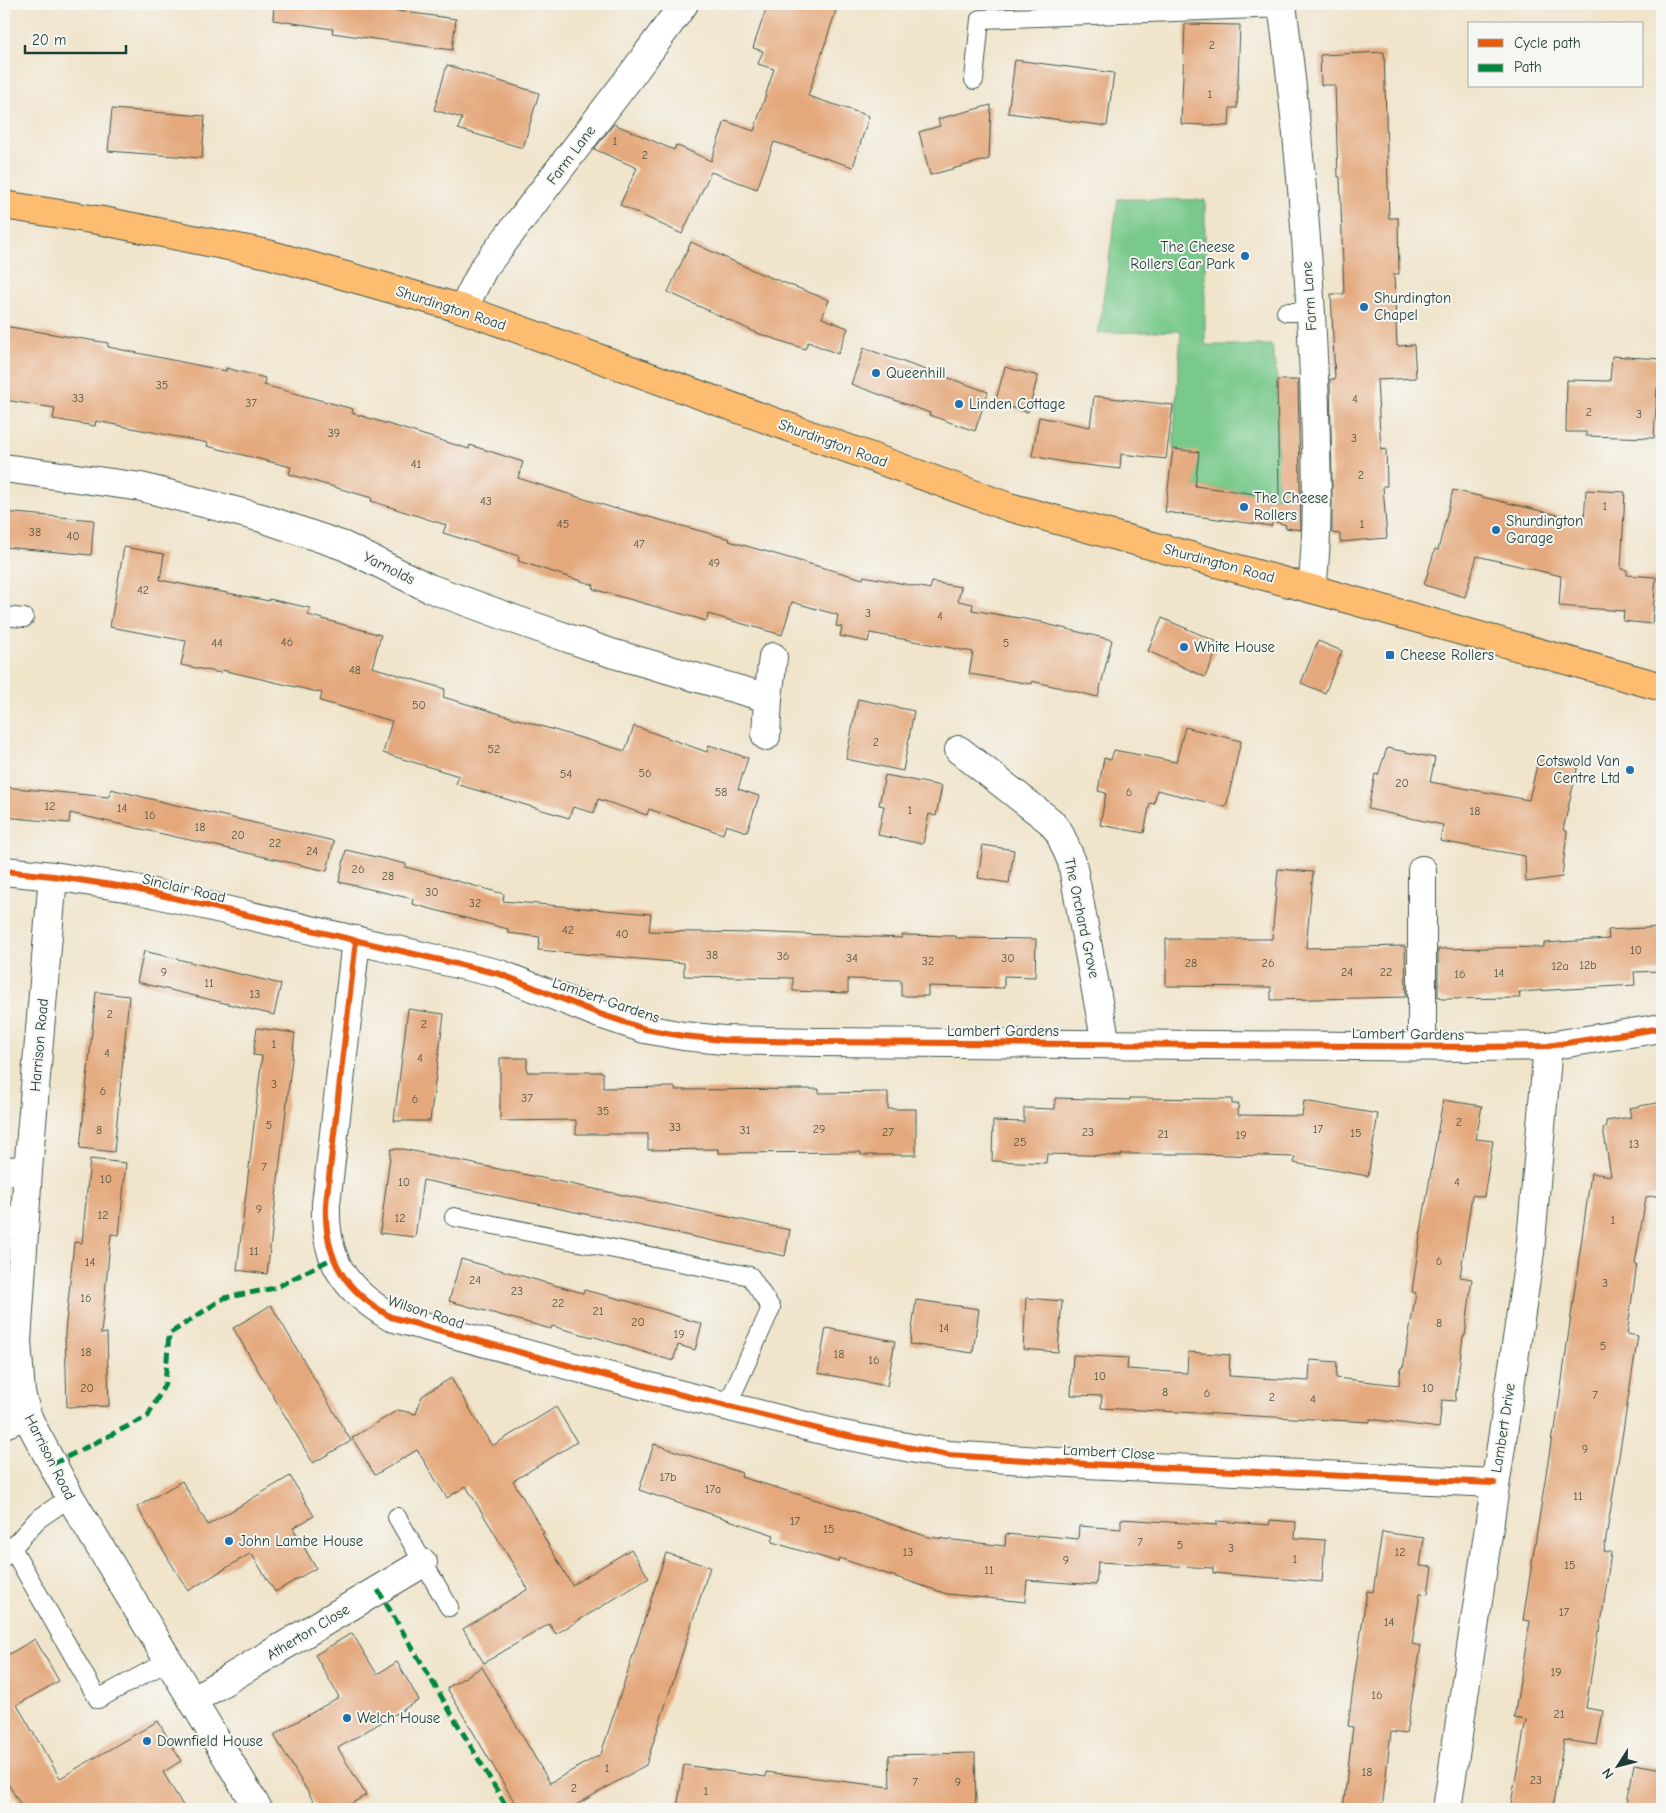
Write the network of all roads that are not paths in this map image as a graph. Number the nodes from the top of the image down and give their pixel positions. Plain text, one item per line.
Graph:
1 (684, 4) edge
2 (1282, 6) edge
3 (974, 80) dead end
4 (4, 205) edge
5 (463, 309) junction
6 (4, 468) edge
7 (1312, 588) junction
8 (4, 616) edge
9 (24, 618) dead end
10 (773, 657) dead end
11 (1662, 687) edge
12 (768, 698) junction
13 (766, 736) dead end
14 (960, 750) dead end
15 (1422, 870) dead end
16 (4, 871) edge
17 (53, 876) junction
18 (356, 940) junction
19 (1662, 1028) edge
20 (1106, 1044) junction
21 (1422, 1046) junction
22 (1548, 1046) junction
23 (16, 1170) edge
24 (454, 1217) dead end
25 (727, 1406) junction
26 (16, 1420) edge
27 (1494, 1483) junction
28 (70, 1497) junction
29 (397, 1517) dead end
30 (8, 1553) edge
31 (423, 1562) junction
32 (449, 1608) dead end
33 (170, 1660) junction
34 (193, 1700) junction
35 (258, 1809) edge
36 (1447, 1809) edge

1 - 5 street, Farm Lane
2 - 3 lane
2 - 7 street, Farm Lane
4 - 5 main road, Shurdington Road
5 - 7 main road, Shurdington Road
6 - 12 street, Yarnolds
7 - 11 main road, Shurdington Road
8 - 9 lane
10 - 12 street
12 - 13 street
14 - 20 street, The Orchard Grove
15 - 21 street, Lambert Gardens
16 - 17 street, Sinclair Road
17 - 18 street, Sinclair Road
17 - 23 street, Harrison Road
18 - 20 street, Lambert Gardens
18 - 25 street, Wilson Road
19 - 22 street, Lambert Gardens
20 - 21 street, Lambert Gardens
21 - 22 street, Lambert Gardens
22 - 27 street, Lambert Drive
23 - 26 street, Harrison Road
24 - 25 lane
25 - 27 street, Lambert Close
26 - 28 street, Harrison Road
27 - 36 street, Lambert Drive
28 - 30 lane
28 - 33 street, Harrison Road
29 - 31 lane
30 - 33 lane
31 - 32 lane
31 - 34 street, Atherton Close
33 - 34 street, Harrison Road
34 - 35 street, Harrison Road

